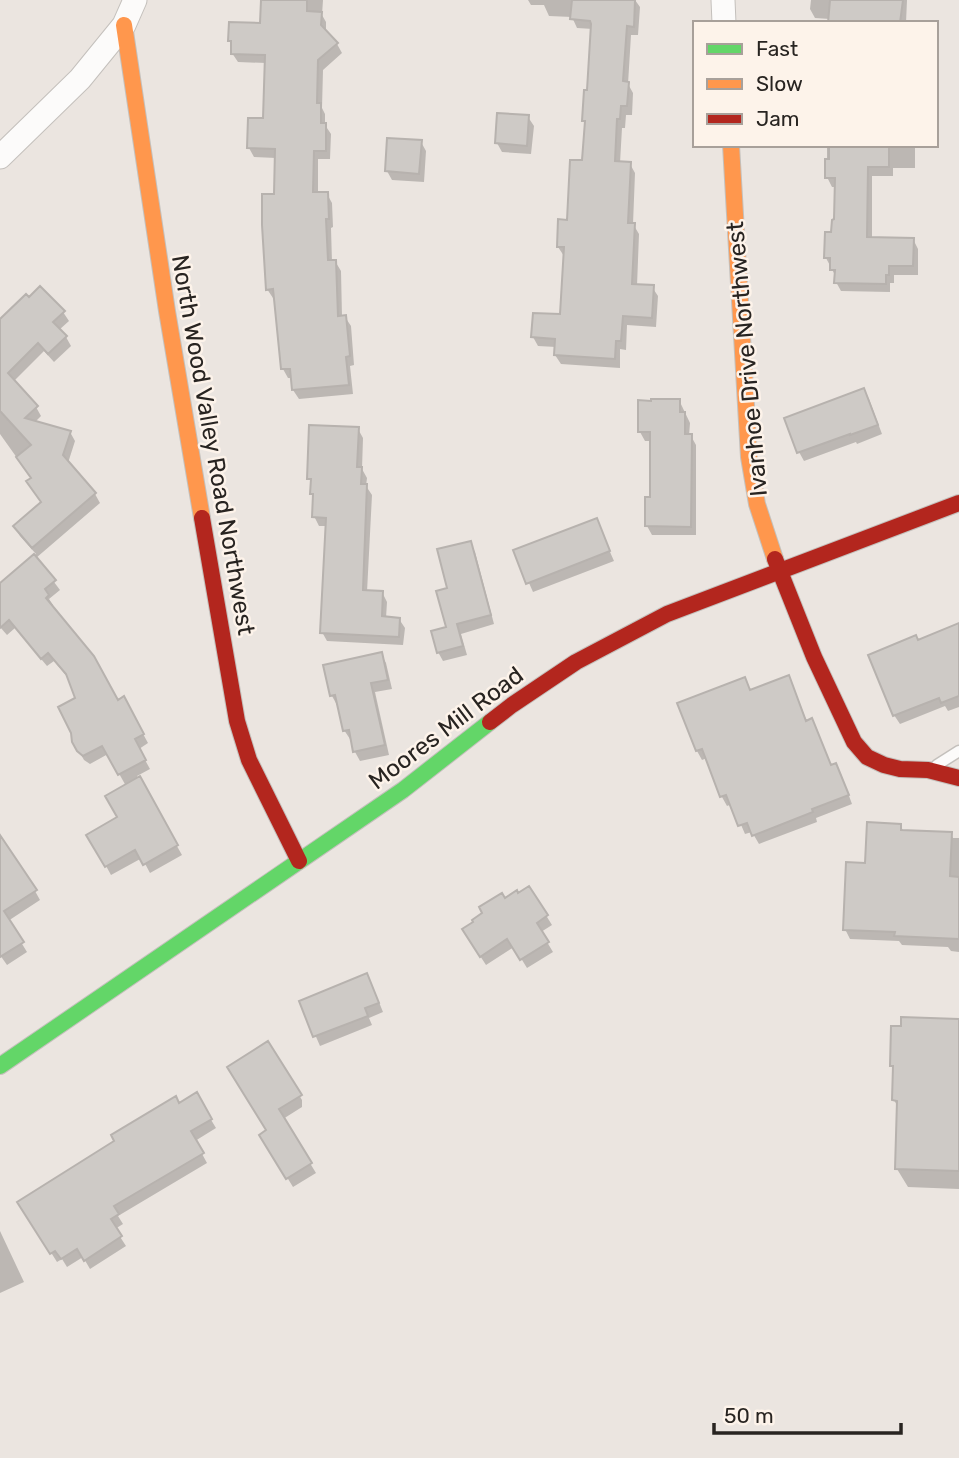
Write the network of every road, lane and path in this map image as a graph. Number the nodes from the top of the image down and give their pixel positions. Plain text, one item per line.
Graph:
1 (135, 0) edge
2 (723, 0) edge
3 (724, 21) edge
4 (124, 24) junction
5 (731, 147) edge
6 (0, 157) edge
7 (959, 503) edge
8 (779, 570) junction
9 (959, 751) edge
10 (928, 770) junction
11 (959, 778) edge
12 (299, 861) junction
13 (0, 1066) edge

1 - 4 street
2 - 3 street
4 - 6 street
4 - 12 street, North Wood Valley Road Northwest
5 - 8 street, Ivanhoe Drive Northwest
7 - 8 street, Moores Mill Road
8 - 10 street, Ivanhoe Drive Northwest
8 - 12 street, Moores Mill Road
9 - 10 lane
10 - 11 street, Ivanhoe Drive Northwest
12 - 13 street, Moores Mill Road

